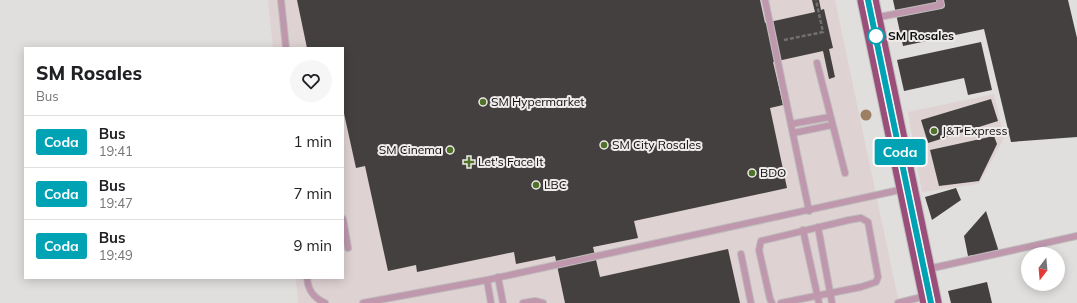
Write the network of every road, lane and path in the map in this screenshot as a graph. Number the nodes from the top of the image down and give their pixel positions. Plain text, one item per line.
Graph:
1 (281, 0) edge
2 (765, 0) edge
3 (816, 0) edge
4 (940, 0) edge
5 (870, 9) edge
6 (774, 42) junction
7 (286, 47) edge
8 (817, 63) dead end
9 (830, 117) junction
10 (791, 124) junction
11 (832, 125) junction
12 (793, 133) junction
13 (845, 173) dead end
14 (907, 189) junction
15 (809, 211) junction
16 (344, 225) edge
17 (818, 227) junction
18 (803, 230) junction
19 (1077, 236) edge
20 (348, 248) dead end
21 (741, 254) dead end
22 (924, 270) junction
23 (498, 277) junction
24 (307, 279) edge
25 (487, 280) junction
26 (830, 294) junction
27 (930, 299) edge
28 (818, 300) edge
29 (325, 303) edge
30 (364, 303) edge
31 (491, 303) edge
32 (503, 303) edge
33 (523, 303) edge
34 (543, 303) edge
35 (751, 303) edge
36 (772, 303) edge
37 (781, 303) edge
38 (832, 303) edge
39 (898, 303) edge

1 - 7 lane
2 - 6 lane
3 - 6 path
4 - 5 lane
5 - 14 highway
6 - 10 lane
8 - 9 lane
9 - 10 lane
9 - 11 lane
10 - 12 lane
11 - 12 lane
11 - 13 lane
12 - 15 lane
14 - 15 lane
14 - 22 highway
15 - 23 lane
16 - 20 lane
17 - 18 lane
17 - 26 lane
17 - 26 lane
18 - 28 lane
18 - 36 lane
19 - 22 lane
21 - 35 lane
22 - 27 highway
23 - 25 lane
23 - 32 lane
24 - 29 lane
25 - 30 lane
25 - 31 lane
26 - 28 lane
26 - 38 lane
27 - 39 lane
28 - 37 lane
33 - 34 lane

